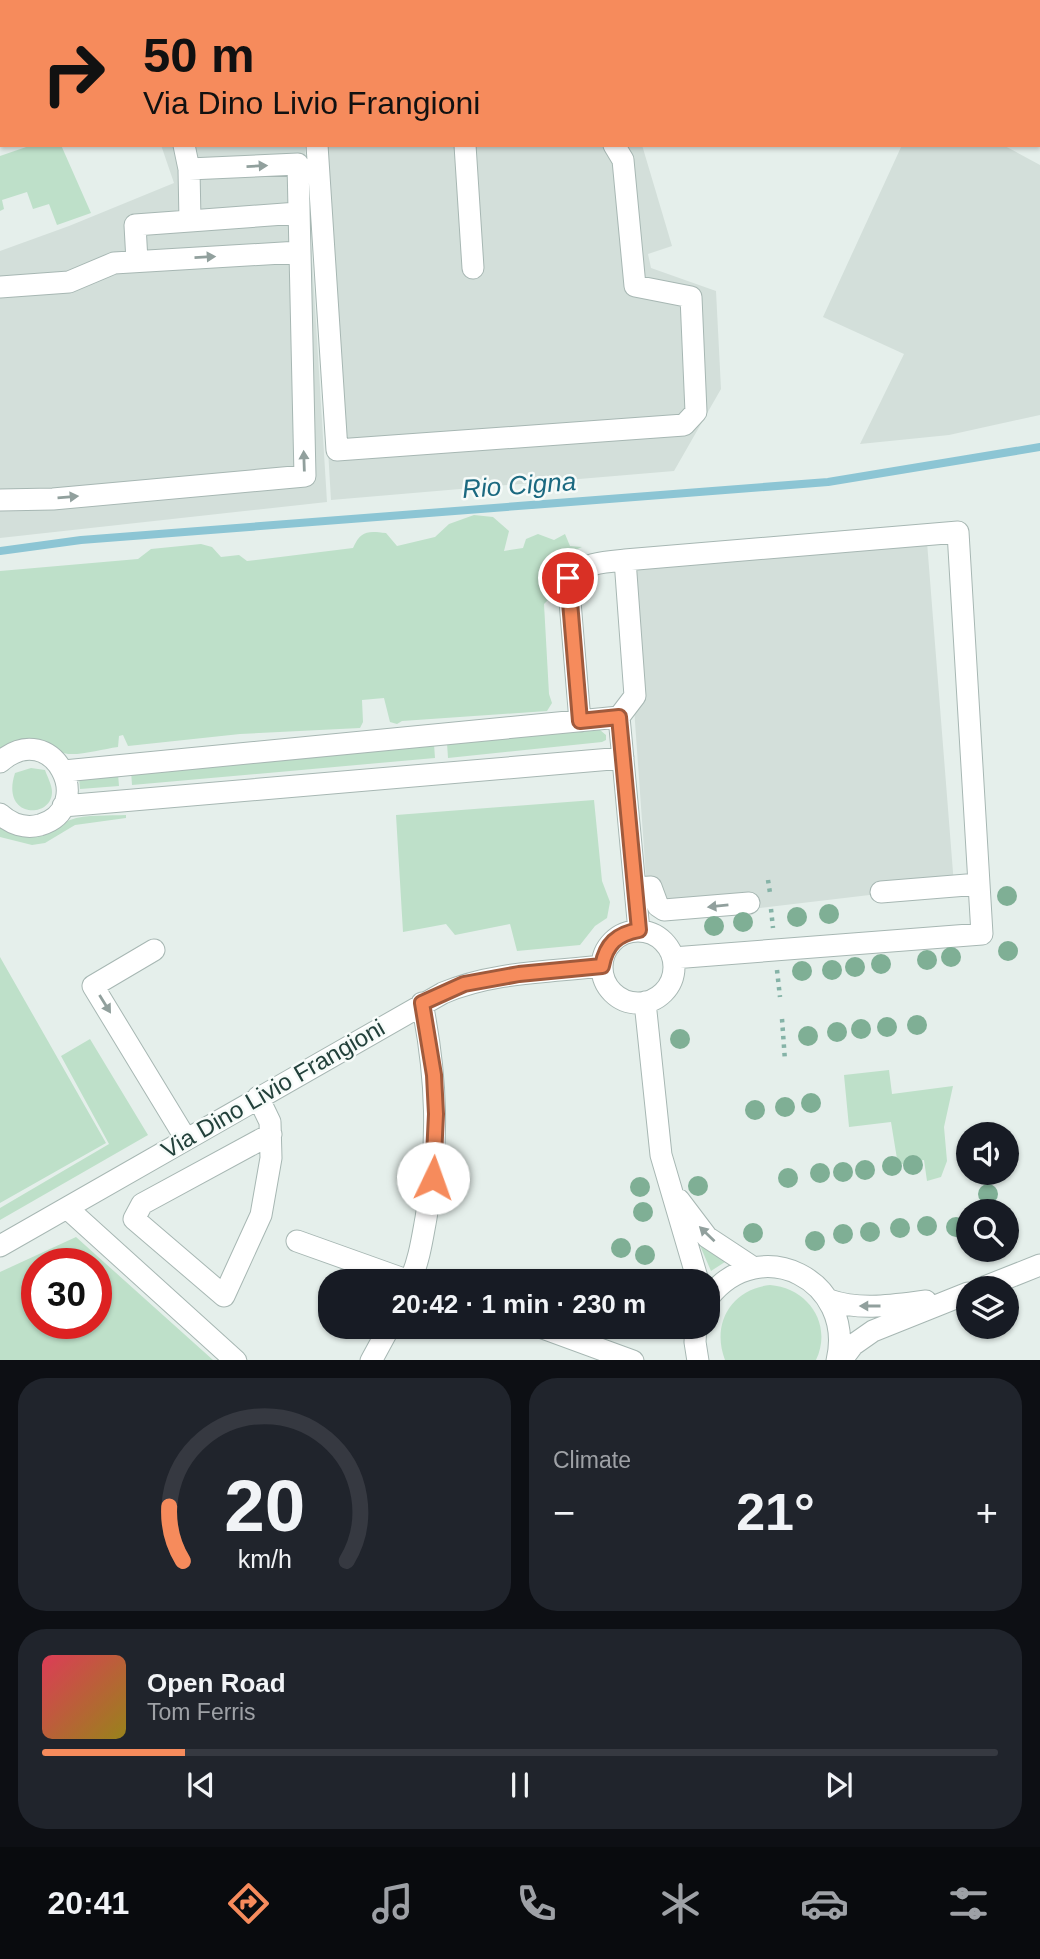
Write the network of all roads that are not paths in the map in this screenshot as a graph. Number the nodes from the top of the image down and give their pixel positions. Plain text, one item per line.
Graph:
1 (184, 147) edge
2 (317, 147) edge
3 (465, 147) edge
4 (615, 147) edge
5 (189, 169) junction
6 (298, 213) junction
7 (190, 221) junction
8 (299, 252) junction
9 (137, 261) junction
10 (473, 268) dead end
11 (0, 287) edge
12 (0, 500) edge
13 (625, 560) junction
14 (619, 717) junction
15 (580, 721) junction
16 (623, 758) junction
17 (0, 762) edge
18 (64, 771) junction
19 (63, 806) junction
20 (0, 814) edge
21 (979, 884) junction
22 (635, 888) junction
23 (881, 892) dead end
24 (749, 903) dead end
25 (639, 930) junction
26 (154, 950) dead end
27 (673, 958) junction
28 (602, 966) junction
29 (645, 1002) junction
30 (422, 1003) junction
31 (258, 1097) junction
32 (271, 1134) junction
33 (186, 1139) junction
34 (671, 1190) junction
35 (68, 1208) junction
36 (297, 1241) dead end
37 (0, 1246) edge
38 (1036, 1267) edge
39 (754, 1268) junction
40 (376, 1269) edge
41 (415, 1269) edge
42 (694, 1269) edge
43 (1013, 1276) edge
44 (720, 1285) edge
45 (956, 1296) edge
46 (956, 1298) edge
47 (829, 1300) junction
48 (383, 1339) edge
49 (574, 1339) edge
50 (695, 1339) edge
51 (236, 1360) edge
52 (371, 1360) edge
53 (633, 1360) edge
54 (698, 1360) edge
55 (839, 1360) edge

1 - 5 street
2 - 4 street
3 - 10 street
5 -> 6 street
5 - 7 street
6 - 7 street
6 - 8 street
7 - 9 street
9 -> 8 street
12 -> 8 street
9 - 11 street
13 - 14 street
13 - 15 street
13 - 21 street
14 - 15 street
14 - 16 street
15 - 18 street
16 - 19 street
16 - 22 street
17 - 18 street
18 - 19 street
19 - 20 street
21 - 23 street
21 - 27 street
24 -> 22 street
22 - 25 street
25 - 27 street
25 - 28 street
26 -> 33 street
27 - 29 street
28 - 29 street
28 - 30 street, Via Dino Livio Frangioni
29 - 34 street
30 - 31 street, Via Dino Livio Frangioni
30 - 41 street
31 - 32 street
31 - 33 street, Via Dino Livio Frangioni
32 - 32 street
33 - 35 street, Via Dino Livio Frangioni
39 -> 34 street
34 - 42 street
35 - 37 street, Via Dino Livio Frangioni
35 - 51 street
36 - 40 street
38 - 43 street
39 - 44 street
39 - 47 street
45 -> 47 street
46 - 55 street
47 - 55 street
48 - 52 street
49 - 53 street
50 - 54 street

